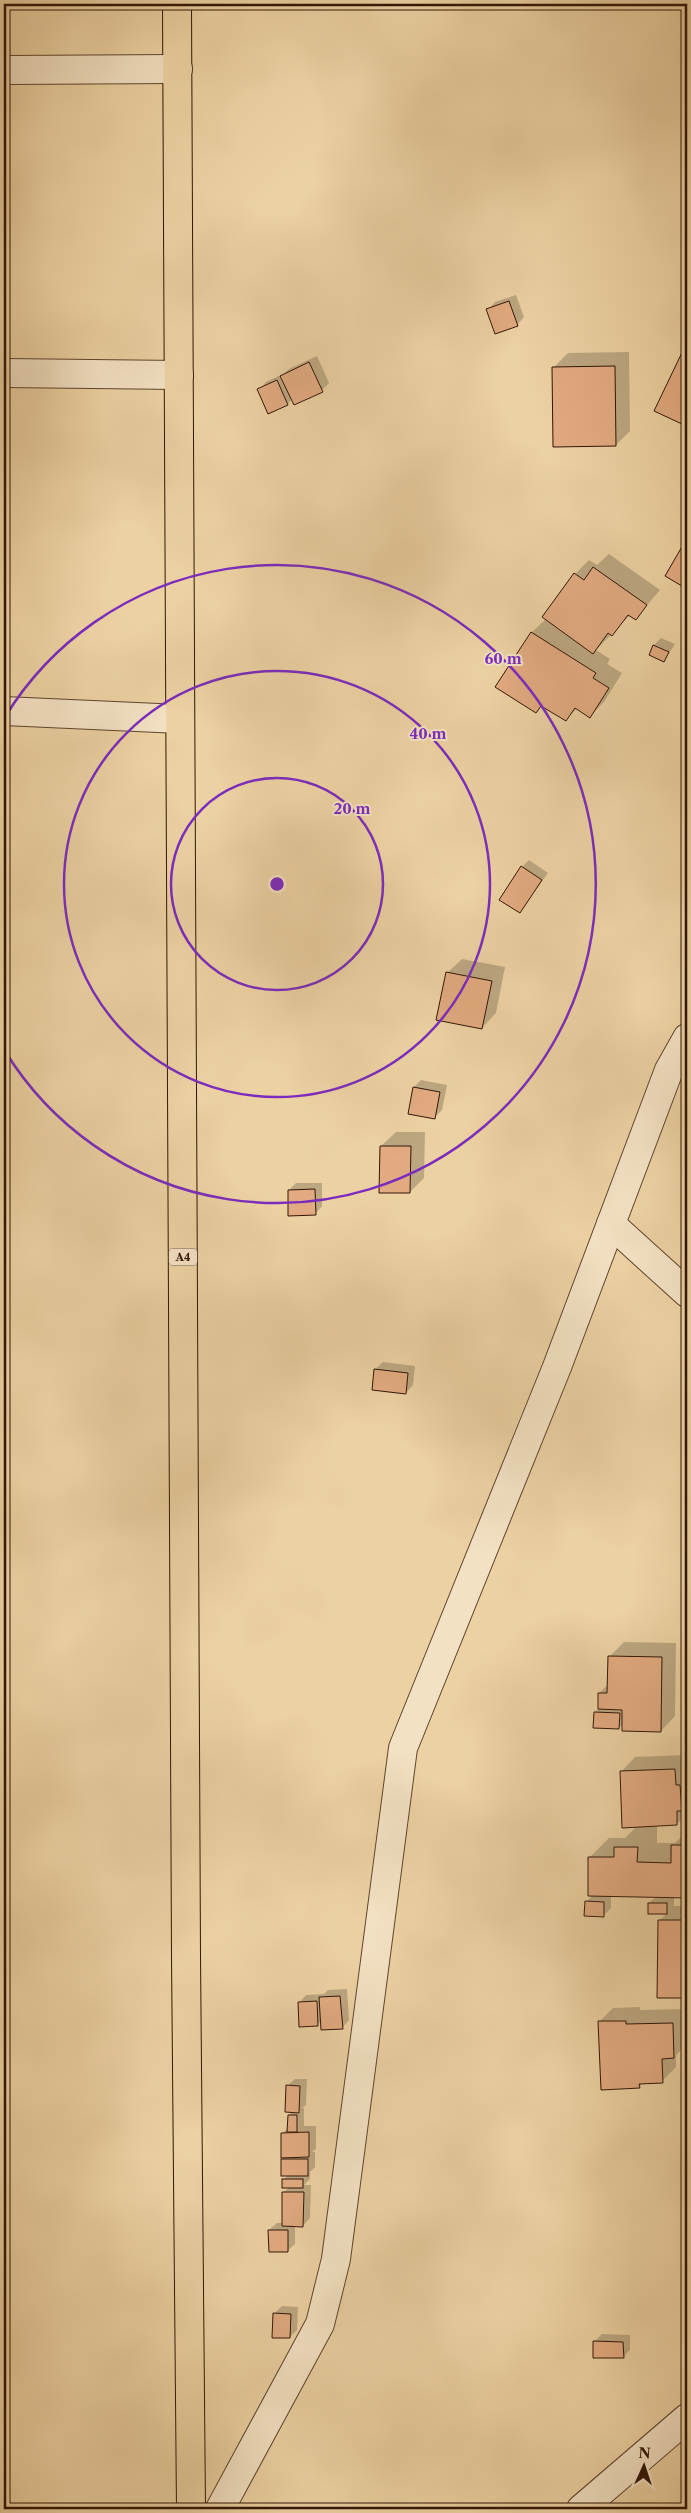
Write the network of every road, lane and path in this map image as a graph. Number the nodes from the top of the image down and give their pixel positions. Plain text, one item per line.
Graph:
1 (177, 4) edge
2 (178, 69) junction
3 (4, 70) edge
4 (4, 373) edge
5 (179, 375) junction
6 (4, 710) edge
7 (180, 719) junction
8 (687, 1038) edge
9 (610, 1224) junction
10 (687, 1293) edge
11 (687, 2418) edge
12 (191, 2509) edge
13 (220, 2509) edge
14 (581, 2509) edge

1 - 2 highway, A4
2 - 3 street
2 - 5 highway, A4
4 - 5 street
5 - 7 highway, A4
6 - 7 street
7 - 12 highway, A4
8 - 9 street
9 - 10 street
9 - 13 street
11 - 14 street

